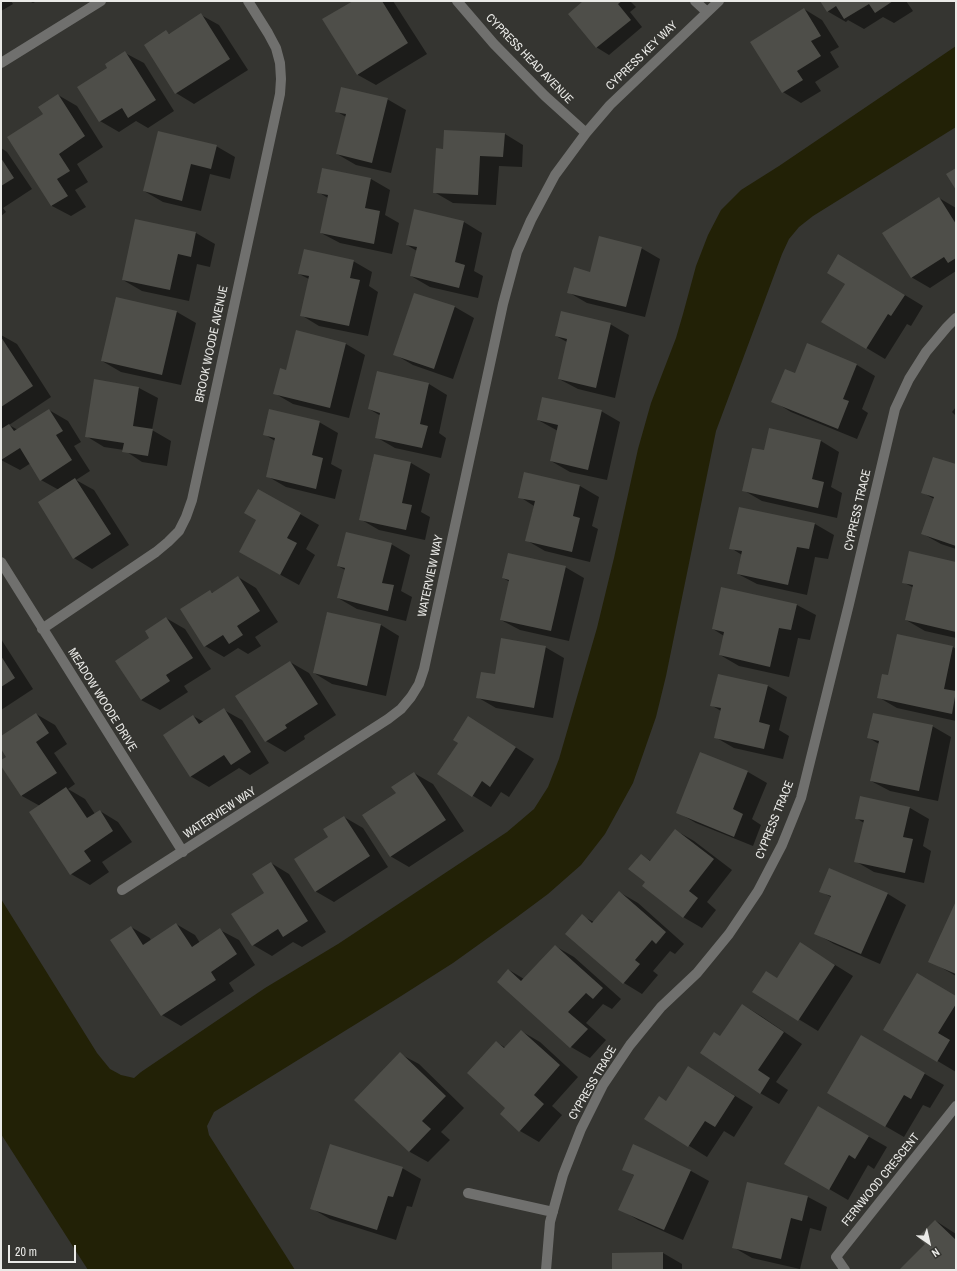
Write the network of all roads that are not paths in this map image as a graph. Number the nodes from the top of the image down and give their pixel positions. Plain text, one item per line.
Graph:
1 (101, 1) edge
2 (248, 1) edge
3 (457, 1) edge
4 (695, 1) edge
5 (719, 1) edge
6 (707, 12) junction
7 (1, 64) edge
8 (586, 133) junction
9 (956, 318) edge
10 (1, 562) edge
11 (42, 629) junction
12 (183, 852) junction
13 (122, 890) dead end
14 (956, 1106) edge
15 (468, 1193) dead end
16 (553, 1212) junction
17 (546, 1270) edge
18 (845, 1270) edge

1 - 7 street
2 - 11 street, BROOK WOODE AVENUE
3 - 8 street, CYPRESS HEAD AVENUE
4 - 6 street
5 - 6 street, CYPRESS KEY WAY
6 - 8 street, CYPRESS KEY WAY
8 - 12 street, WATERVIEW WAY
9 - 16 street, CYPRESS TRACE
10 - 11 street, MEADOW WOODE DRIVE
11 - 12 street, MEADOW WOODE DRIVE
12 - 13 street, WATERVIEW WAY
14 - 18 street, FERNWOOD CRESCENT
15 - 16 street
16 - 17 street, CYPRESS TRACE

